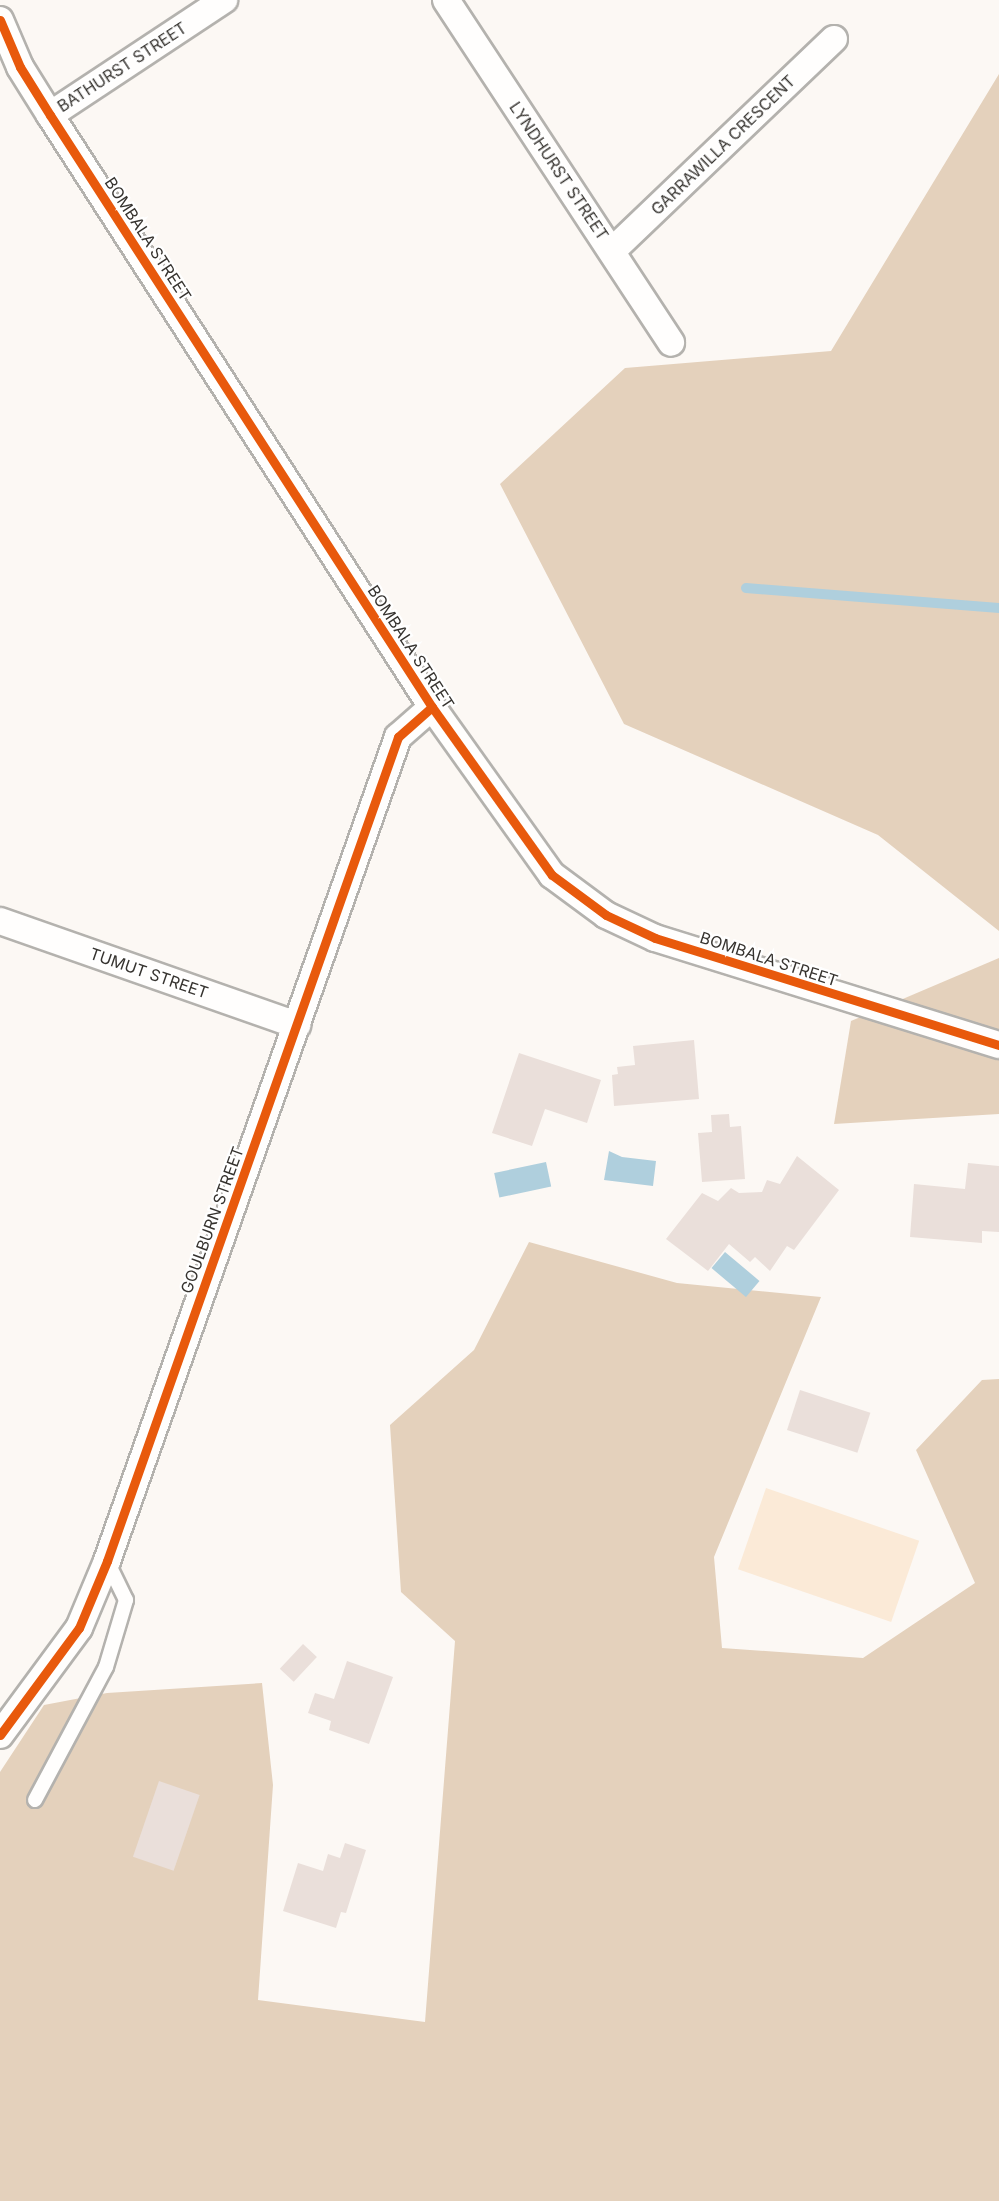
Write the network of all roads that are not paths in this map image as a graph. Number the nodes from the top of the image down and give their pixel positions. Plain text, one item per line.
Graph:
1 (224, 0) edge
2 (446, 0) edge
3 (0, 20) edge
4 (834, 39) dead end
5 (50, 114) junction
6 (612, 251) junction
7 (671, 343) dead end
8 (432, 707) junction
9 (0, 921) edge
10 (297, 1025) junction
11 (999, 1045) edge
12 (106, 1561) junction
13 (0, 1735) edge
14 (35, 1800) dead end

1 - 5 street, BATHURST STREET
2 - 6 street, LYNDHURST STREET
3 - 5 street, BOMBALA STREET
4 - 6 street, GARRAWILLA CRESCENT
5 - 8 street, BOMBALA STREET
6 - 7 street, LYNDHURST STREET
8 - 10 street, GOULBURN STREET
8 - 11 street, BOMBALA STREET
9 - 10 street, TUMUT STREET
10 - 12 street, GOULBURN STREET
12 - 13 street, GOULBURN STREET
12 - 14 lane

